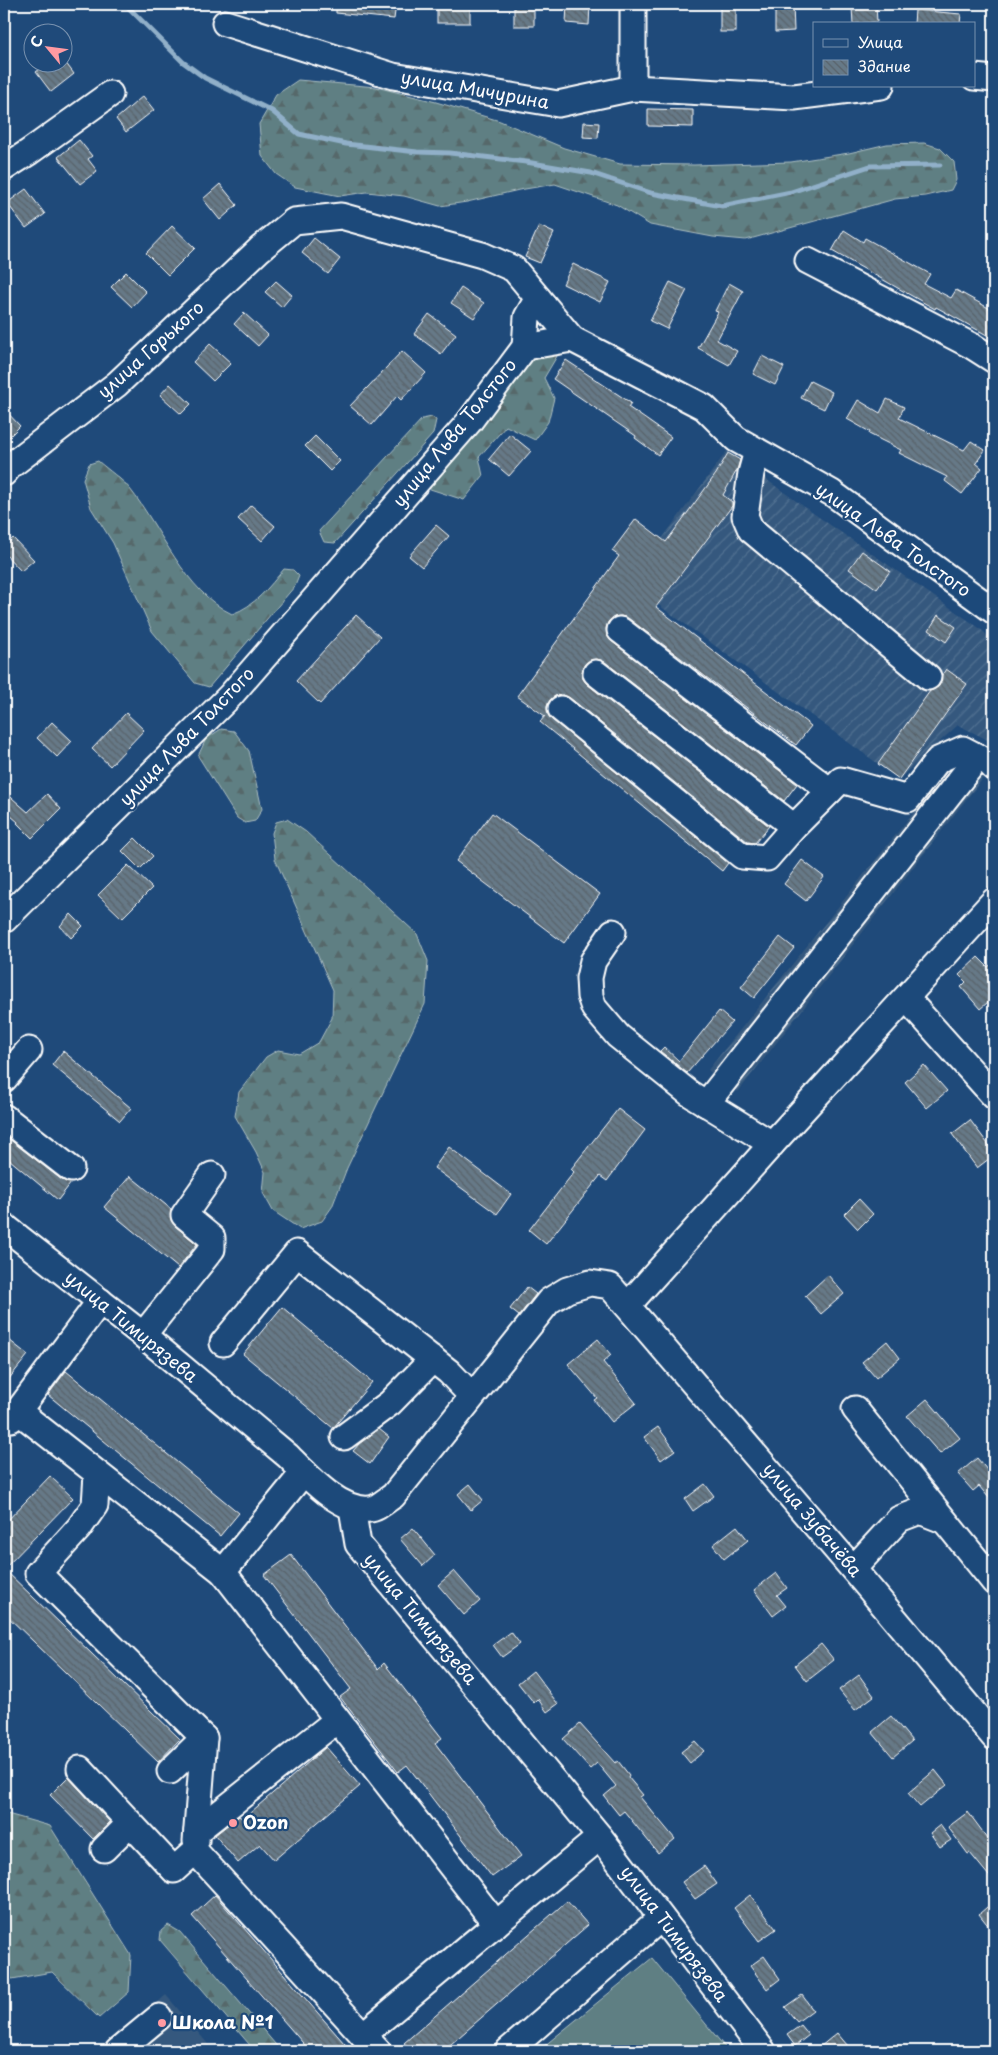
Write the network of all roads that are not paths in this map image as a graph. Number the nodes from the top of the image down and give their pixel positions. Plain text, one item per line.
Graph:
1 (633, 4) edge
2 (225, 23) dead end
3 (976, 78) edge
4 (994, 79) edge
5 (633, 88) junction
6 (865, 88) edge
7 (110, 94) dead end
8 (4, 168) edge
9 (808, 261) dead end
10 (538, 298) junction
11 (572, 340) junction
12 (525, 347) junction
13 (994, 360) edge
14 (757, 451) junction
15 (4, 473) edge
16 (994, 612) edge
17 (620, 630) dead end
18 (596, 673) dead end
19 (928, 676) dead end
20 (561, 709) dead end
21 (986, 762) edge
22 (830, 791) junction
23 (794, 826) junction
24 (994, 901) edge
25 (4, 920) edge
26 (613, 932) dead end
27 (906, 998) junction
28 (29, 1050) dead end
29 (4, 1079) edge
30 (994, 1096) edge
31 (706, 1104) junction
32 (4, 1117) edge
33 (772, 1144) junction
34 (72, 1169) dead end
35 (212, 1175) dead end
36 (4, 1226) edge
37 (100, 1301) junction
38 (628, 1305) junction
39 (143, 1335) junction
40 (223, 1343) dead end
41 (433, 1359) junction
42 (472, 1396) junction
43 (855, 1409) dead end
44 (11, 1412) edge
45 (344, 1437) dead end
46 (304, 1472) junction
47 (97, 1474) junction
48 (352, 1508) junction
49 (943, 1520) junction
50 (853, 1568) junction
51 (222, 1572) junction
52 (994, 1582) edge
53 (336, 1720) junction
54 (994, 1737) edge
55 (204, 1738) junction
56 (80, 1769) dead end
57 (170, 1772) dead end
58 (130, 1823) junction
59 (600, 1837) junction
60 (196, 1841) junction
61 (104, 1849) dead end
62 (661, 1918) junction
63 (496, 1924) junction
64 (159, 2017) dead end
65 (370, 2043) edge
66 (118, 2051) edge
67 (508, 2051) edge
68 (763, 2051) edge

1 - 5 street
2 - 5 street, улица Мичурина
3 - 4 street
5 - 6 street, улица Мичурина
7 - 8 street
9 - 13 street
10 - 11 street
10 - 12 street
10 - 15 street, улица Горького
11 - 12 street, улица Льва Толстого
11 - 14 street, улица Льва Толстого
12 - 25 street, улица Льва Толстого
14 - 16 street, улица Льва Толстого
14 - 19 street
17 - 22 street
18 - 23 street
20 - 23 street
21 - 22 street
21 - 31 street
22 - 23 street
24 - 27 street
26 - 31 street
27 - 30 street
27 - 33 street
28 - 29 street
31 - 33 street
32 - 34 street
33 - 38 street
35 - 39 street
36 - 37 street, улица Тимирязева
37 - 39 street, улица Тимирязева
37 - 44 street
38 - 42 street, улица Зубачёва
38 - 50 street, улица Зубачёва
39 - 46 street, улица Тимирязева
40 - 41 street
41 - 42 street
41 - 45 street
42 - 48 street, улица Зубачёва
43 - 49 street
44 - 47 street
46 - 48 street, улица Тимирязева
46 - 51 street
47 - 51 street
47 - 55 street
48 - 59 street, улица Тимирязева
49 - 50 street
49 - 52 street
50 - 54 street, улица Зубачёва
51 - 53 street
53 - 60 street
53 - 63 street
55 - 57 street
55 - 60 street
56 - 58 street
58 - 60 street
58 - 61 street
59 - 62 street, улица Тимирязева
59 - 63 street
60 - 65 street
62 - 67 street
62 - 68 street, улица Тимирязева
63 - 65 street
64 - 66 street

